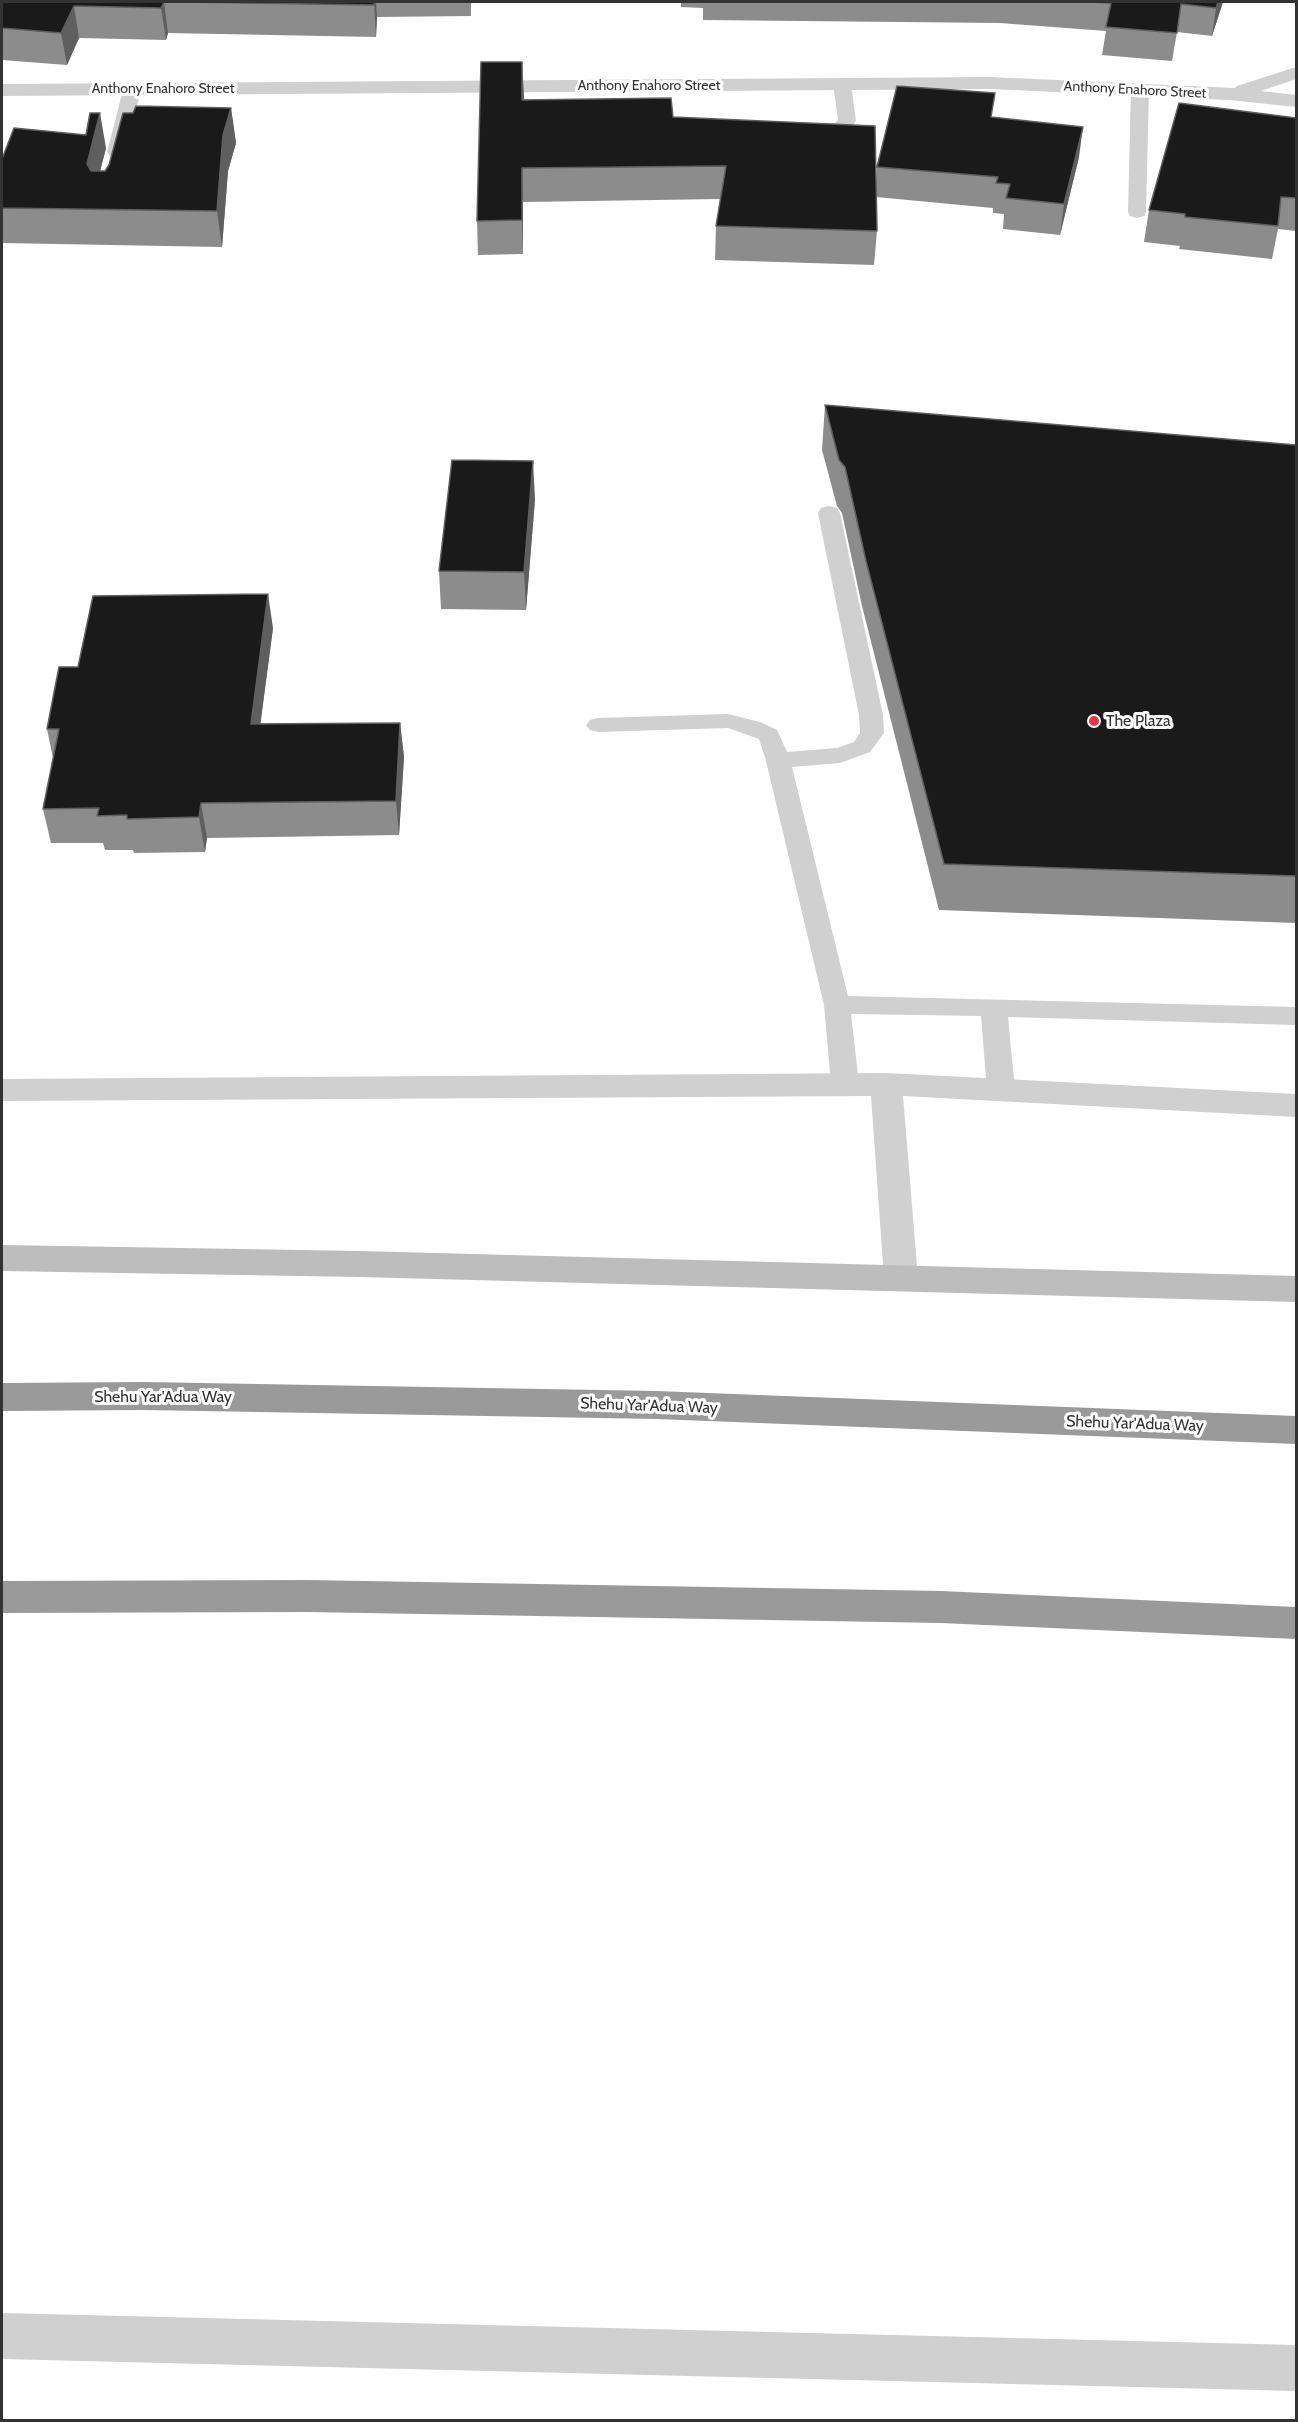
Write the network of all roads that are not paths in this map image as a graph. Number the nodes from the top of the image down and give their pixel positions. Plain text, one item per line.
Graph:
1 (1296, 74) edge
2 (842, 84) junction
3 (2, 90) edge
4 (132, 90) junction
5 (1140, 90) junction
6 (1230, 94) junction
7 (1296, 100) edge
8 (790, 133) edge
9 (112, 167) edge
10 (1137, 212) dead end
11 (829, 513) dead end
12 (598, 725) dead end
13 (778, 761) junction
14 (837, 1005) junction
15 (994, 1007) junction
16 (1296, 1016) edge
17 (845, 1084) junction
18 (886, 1084) junction
19 (2, 1090) edge
20 (1001, 1090) junction
21 (1296, 1106) edge
22 (2, 1258) edge
23 (901, 1278) junction
24 (1296, 1289) edge
25 (2, 1397) edge
26 (1296, 1431) edge
27 (2, 1597) edge
28 (1296, 1623) edge
29 (2, 2336) edge
30 (1296, 2368) edge

1 - 6 street
2 - 4 street, Anthony Enahoro Street
2 - 5 street, Anthony Enahoro Street
2 - 8 lane
3 - 4 street, Anthony Enahoro Street
4 - 9 lane
5 - 6 street, Anthony Enahoro Street
5 - 10 lane
6 - 7 street, Anthony Enahoro Street
11 - 13 lane
12 - 13 lane
13 - 14 lane
14 - 15 lane
14 - 17 lane
15 - 16 lane
15 - 20 lane
17 - 18 street
17 - 19 street
18 - 20 street
18 - 23 street
20 - 21 street
22 - 23 street
23 - 24 street
25 - 26 highway, Shehu Yar'Adua Way
27 - 28 highway
29 - 30 street

